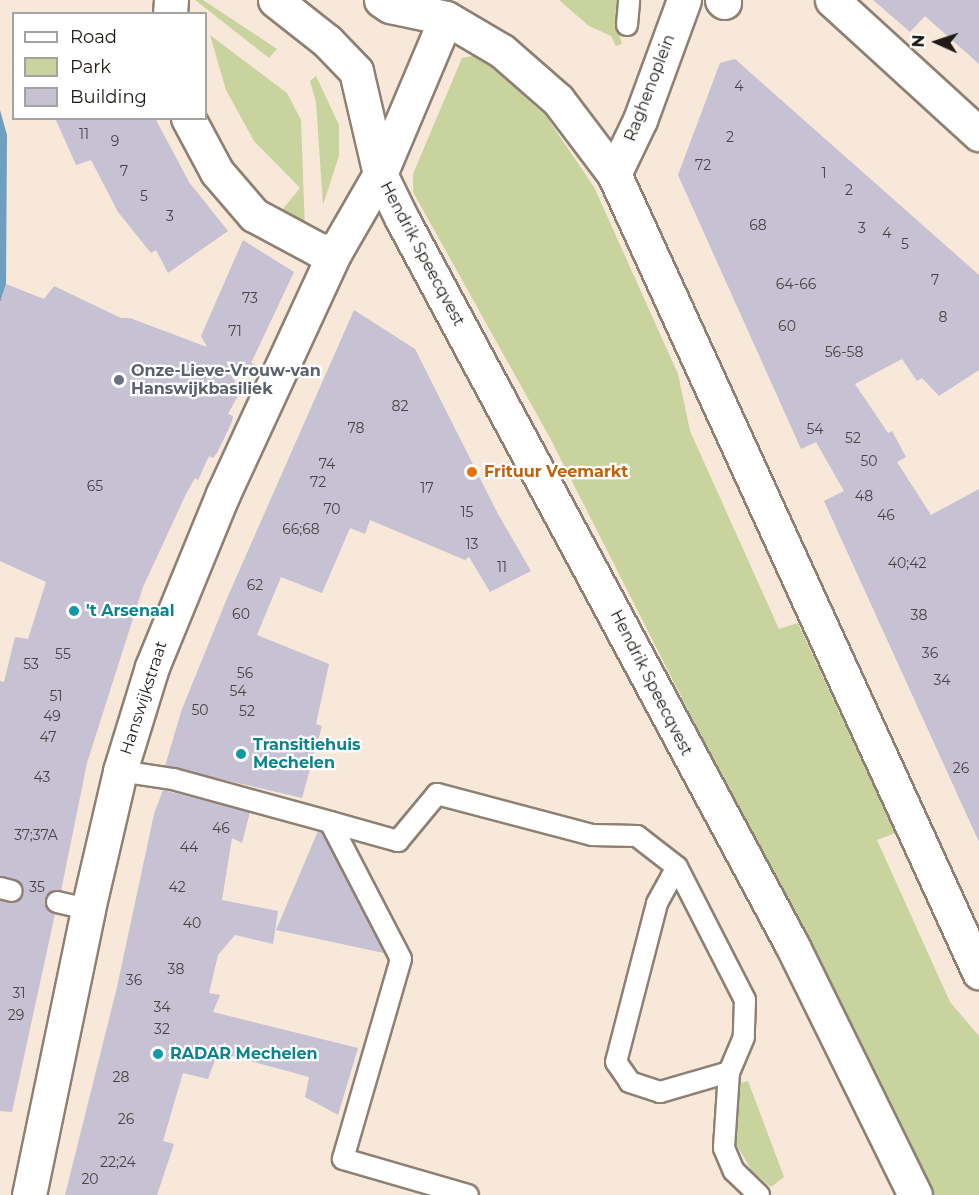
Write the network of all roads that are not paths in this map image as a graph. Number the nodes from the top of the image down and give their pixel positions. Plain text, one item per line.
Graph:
1 (275, 0) edge
2 (381, 0) edge
3 (629, 0) edge
4 (684, 0) edge
5 (832, 0) edge
6 (451, 6) edge
7 (627, 25) dead end
8 (189, 120) edge
9 (979, 134) edge
10 (614, 174) junction
11 (372, 186) junction
12 (336, 252) junction
13 (120, 771) junction
14 (330, 822) junction
15 (677, 867) junction
16 (979, 972) edge
17 (729, 1072) junction
18 (29, 1195) edge
19 (468, 1195) edge
20 (759, 1195) edge
21 (915, 1195) edge

1 - 11 street
2 - 6 street
3 - 7 lane
4 - 10 street, Raghenoplein
5 - 9 street
6 - 10 street
6 - 11 street, Hanswijkstraat
8 - 12 street
10 - 16 street
11 - 12 street, Hanswijkstraat
11 - 21 street, Hendrik Speecqvest
12 - 13 street, Hanswijkstraat
13 - 14 lane
13 - 18 street, Hanswijkstraat
14 - 15 lane
14 - 19 lane
15 - 17 lane
15 - 17 lane
17 - 20 lane

